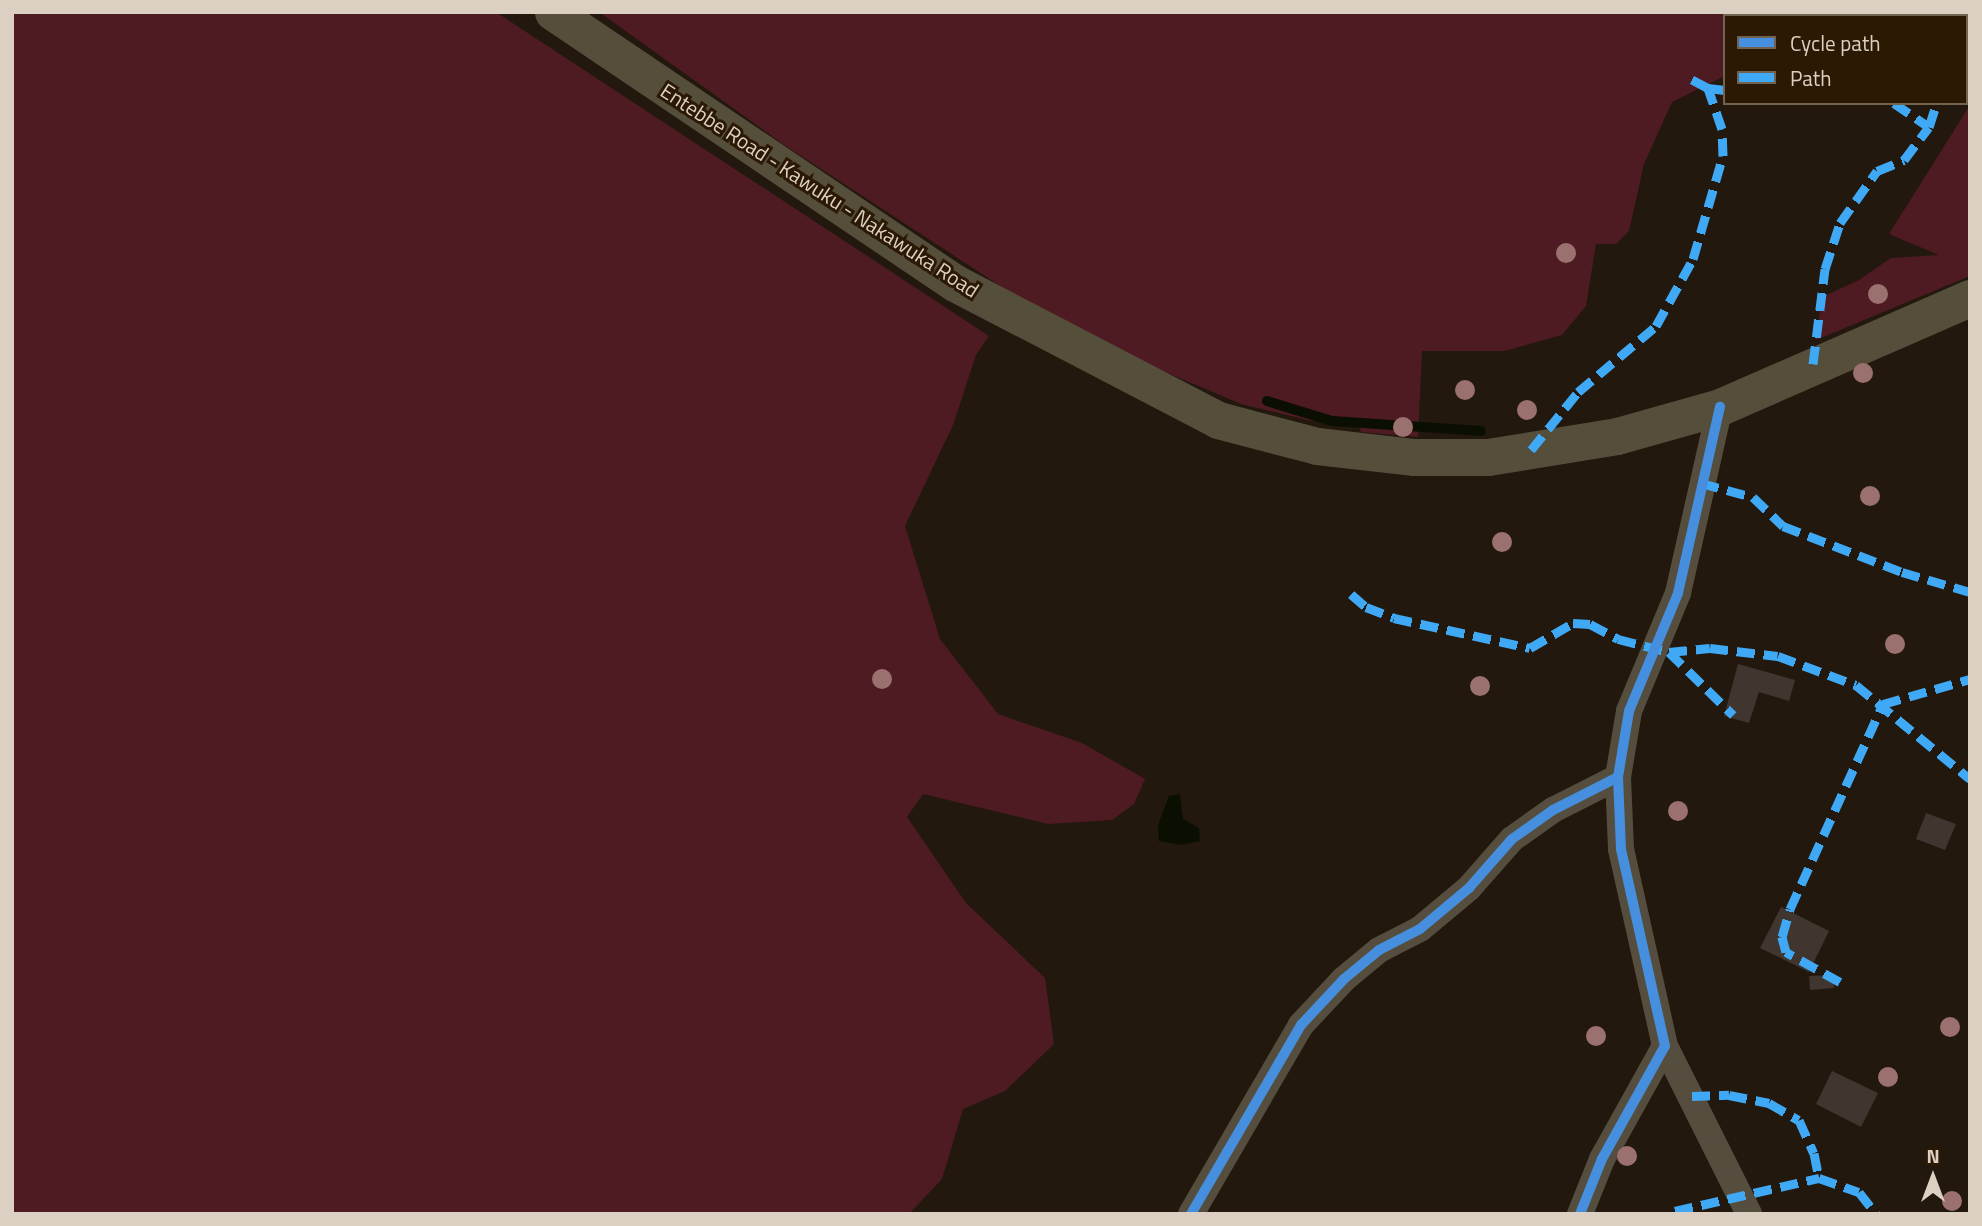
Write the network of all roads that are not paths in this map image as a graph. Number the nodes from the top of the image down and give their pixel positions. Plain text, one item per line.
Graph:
1 (553, 12) edge
2 (1970, 298) edge
3 (1720, 407) junction
4 (1618, 776) junction
5 (1665, 1046) junction
6 (1191, 1214) edge
7 (1580, 1214) edge
8 (1749, 1214) edge

1 - 3 main road, Entebbe Road - Kawuku - Nakawuka Road
2 - 3 main road, Entebbe Road - Kawuku - Nakawuka Road
3 - 4 street
4 - 5 street
4 - 6 street
5 - 7 street
5 - 8 street

